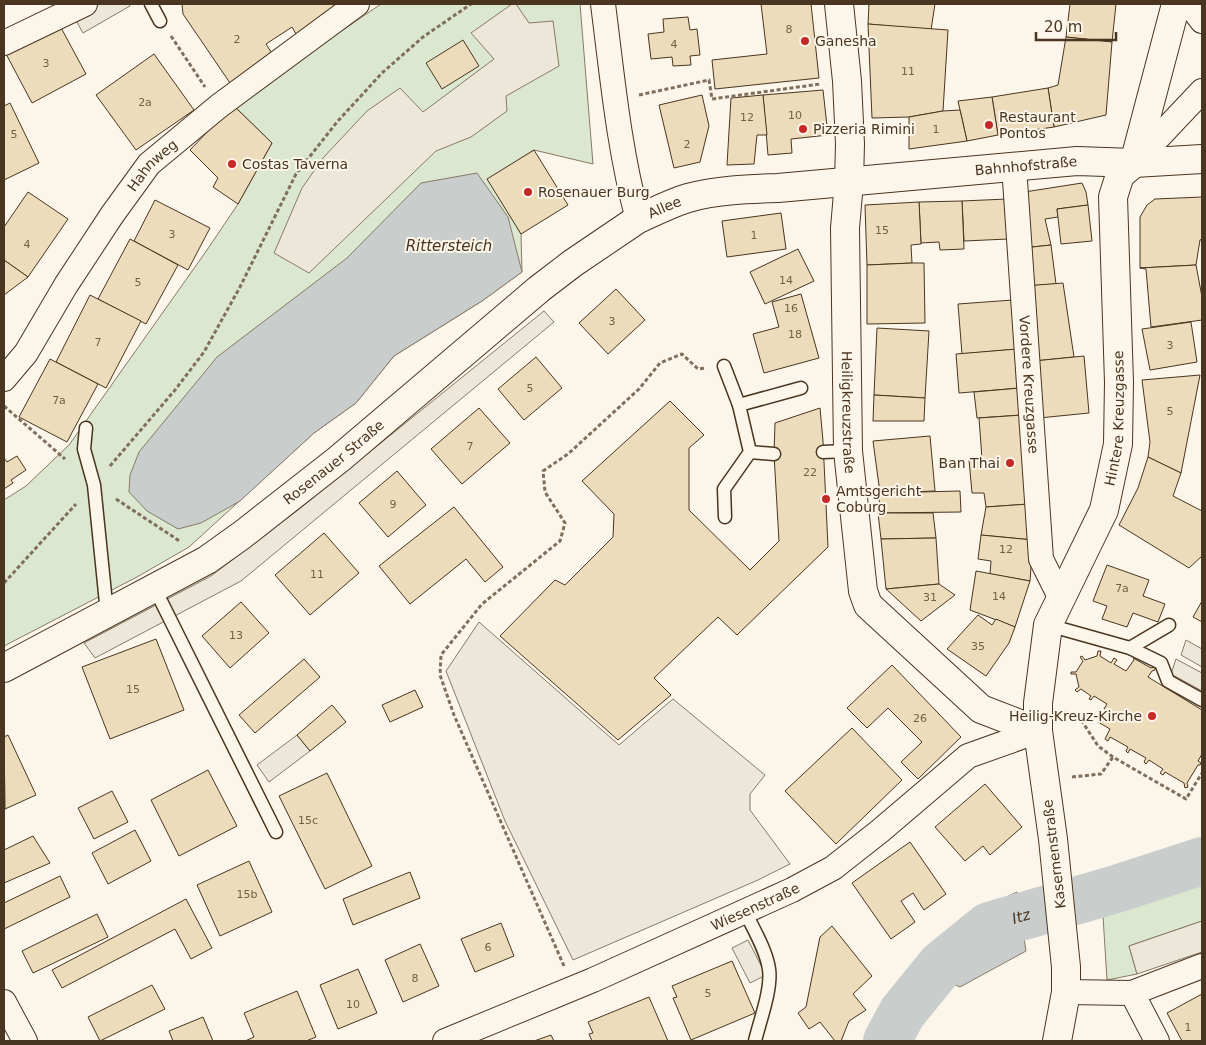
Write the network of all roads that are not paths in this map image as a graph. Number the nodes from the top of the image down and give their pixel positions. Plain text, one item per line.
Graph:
1 (85, 4) edge
2 (151, 4) edge
3 (357, 4) edge
4 (603, 4) edge
5 (839, 4) edge
6 (1176, 4) edge
7 (1189, 4) edge
8 (160, 21) dead end
9 (1202, 21) edge
10 (4, 44) edge
11 (1202, 91) edge
12 (1202, 159) edge
13 (1134, 163) junction
14 (1014, 166) junction
15 (849, 182) junction
16 (638, 219) junction
17 (724, 366) road end
18 (4, 379) edge
19 (802, 388) dead end
20 (739, 405) junction
21 (86, 428) dead end
22 (750, 452) junction
23 (774, 454) dead end
24 (724, 518) dead end
25 (155, 589) junction
26 (1060, 597) junction
27 (107, 614) junction
28 (1048, 624) junction
29 (1169, 625) dead end
30 (1130, 648) junction
31 (1042, 666) joint
32 (4, 668) edge
33 (1202, 700) edge
34 (1038, 731) junction
35 (276, 832) dead end
36 (744, 911) junction
37 (1202, 966) edge
38 (1066, 980) junction
39 (1132, 993) junction
40 (4, 1002) edge
41 (25, 1041) edge
42 (445, 1041) edge
43 (755, 1041) edge
44 (1057, 1041) edge
45 (1157, 1041) edge

1 - 10 street
2 - 8 lane
3 - 18 street, Hahnweg
4 - 16 street, Allee
5 - 15 street, Heiligkreuzstraße
6 - 13 street
7 - 9 street
11 - 13 street
12 - 13 street, Bahnhofstraße
13 - 14 street, Bahnhofstraße
13 - 26 street, Hintere Kreuzgasse
14 - 15 street, Bahnhofstraße
14 - 26 street, Vordere Kreuzgasse
15 - 16 street, Allee
15 - 34 street, Heiligkreuzstraße
16 - 25 street, Rosenauer Straße
17 - 20 lane
19 - 20 lane
20 - 22 lane
21 - 27 lane
22 - 23 lane
22 - 24 lane
25 - 27 street, Rosenauer Straße
25 - 35 lane
26 - 28 street, Hintere Kreuzgasse
27 - 32 street, Rosenauer Straße
28 - 30 lane
28 - 31 street, Hintere Kreuzgasse
29 - 30 lane
30 - 33 lane
31 - 34 street, Kasernenstraße
34 - 36 street, Wiesenstraße
34 - 38 street, Kasernenstraße
36 - 42 street, Wiesenstraße
36 - 43 lane
37 - 39 street
38 - 39 street
38 - 44 street, Kasernenstraße
39 - 45 street
40 - 41 street

